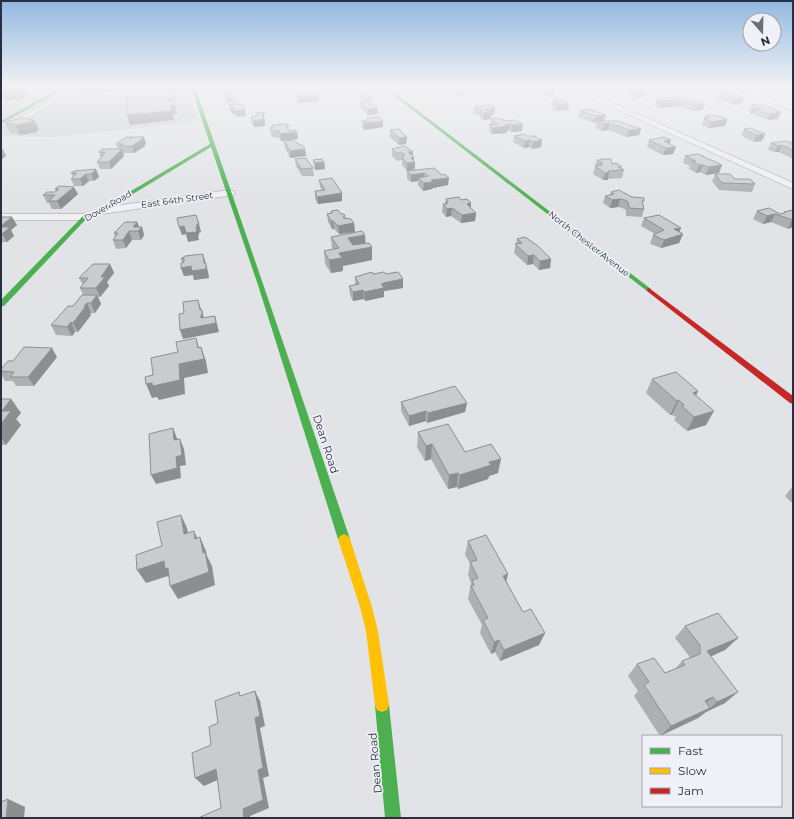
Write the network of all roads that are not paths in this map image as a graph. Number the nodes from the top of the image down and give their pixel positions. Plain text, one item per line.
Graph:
1 (206, 125) edge
2 (435, 125) edge
3 (657, 125) edge
4 (213, 144) junction
5 (793, 186) edge
6 (230, 193) junction
7 (101, 211) junction
8 (1, 217) edge
9 (85, 218) junction
10 (1, 304) edge
11 (793, 401) edge
12 (392, 818) edge

1 - 4 street, Dean Road
2 - 11 street, North Chester Avenue
3 - 5 street
4 - 6 street, Dean Road
4 - 7 street, Dover Road
6 - 7 street, East 64th Street
6 - 12 street, Dean Road
7 - 9 street, Dover Road
8 - 9 street
9 - 10 street, Dover Road

